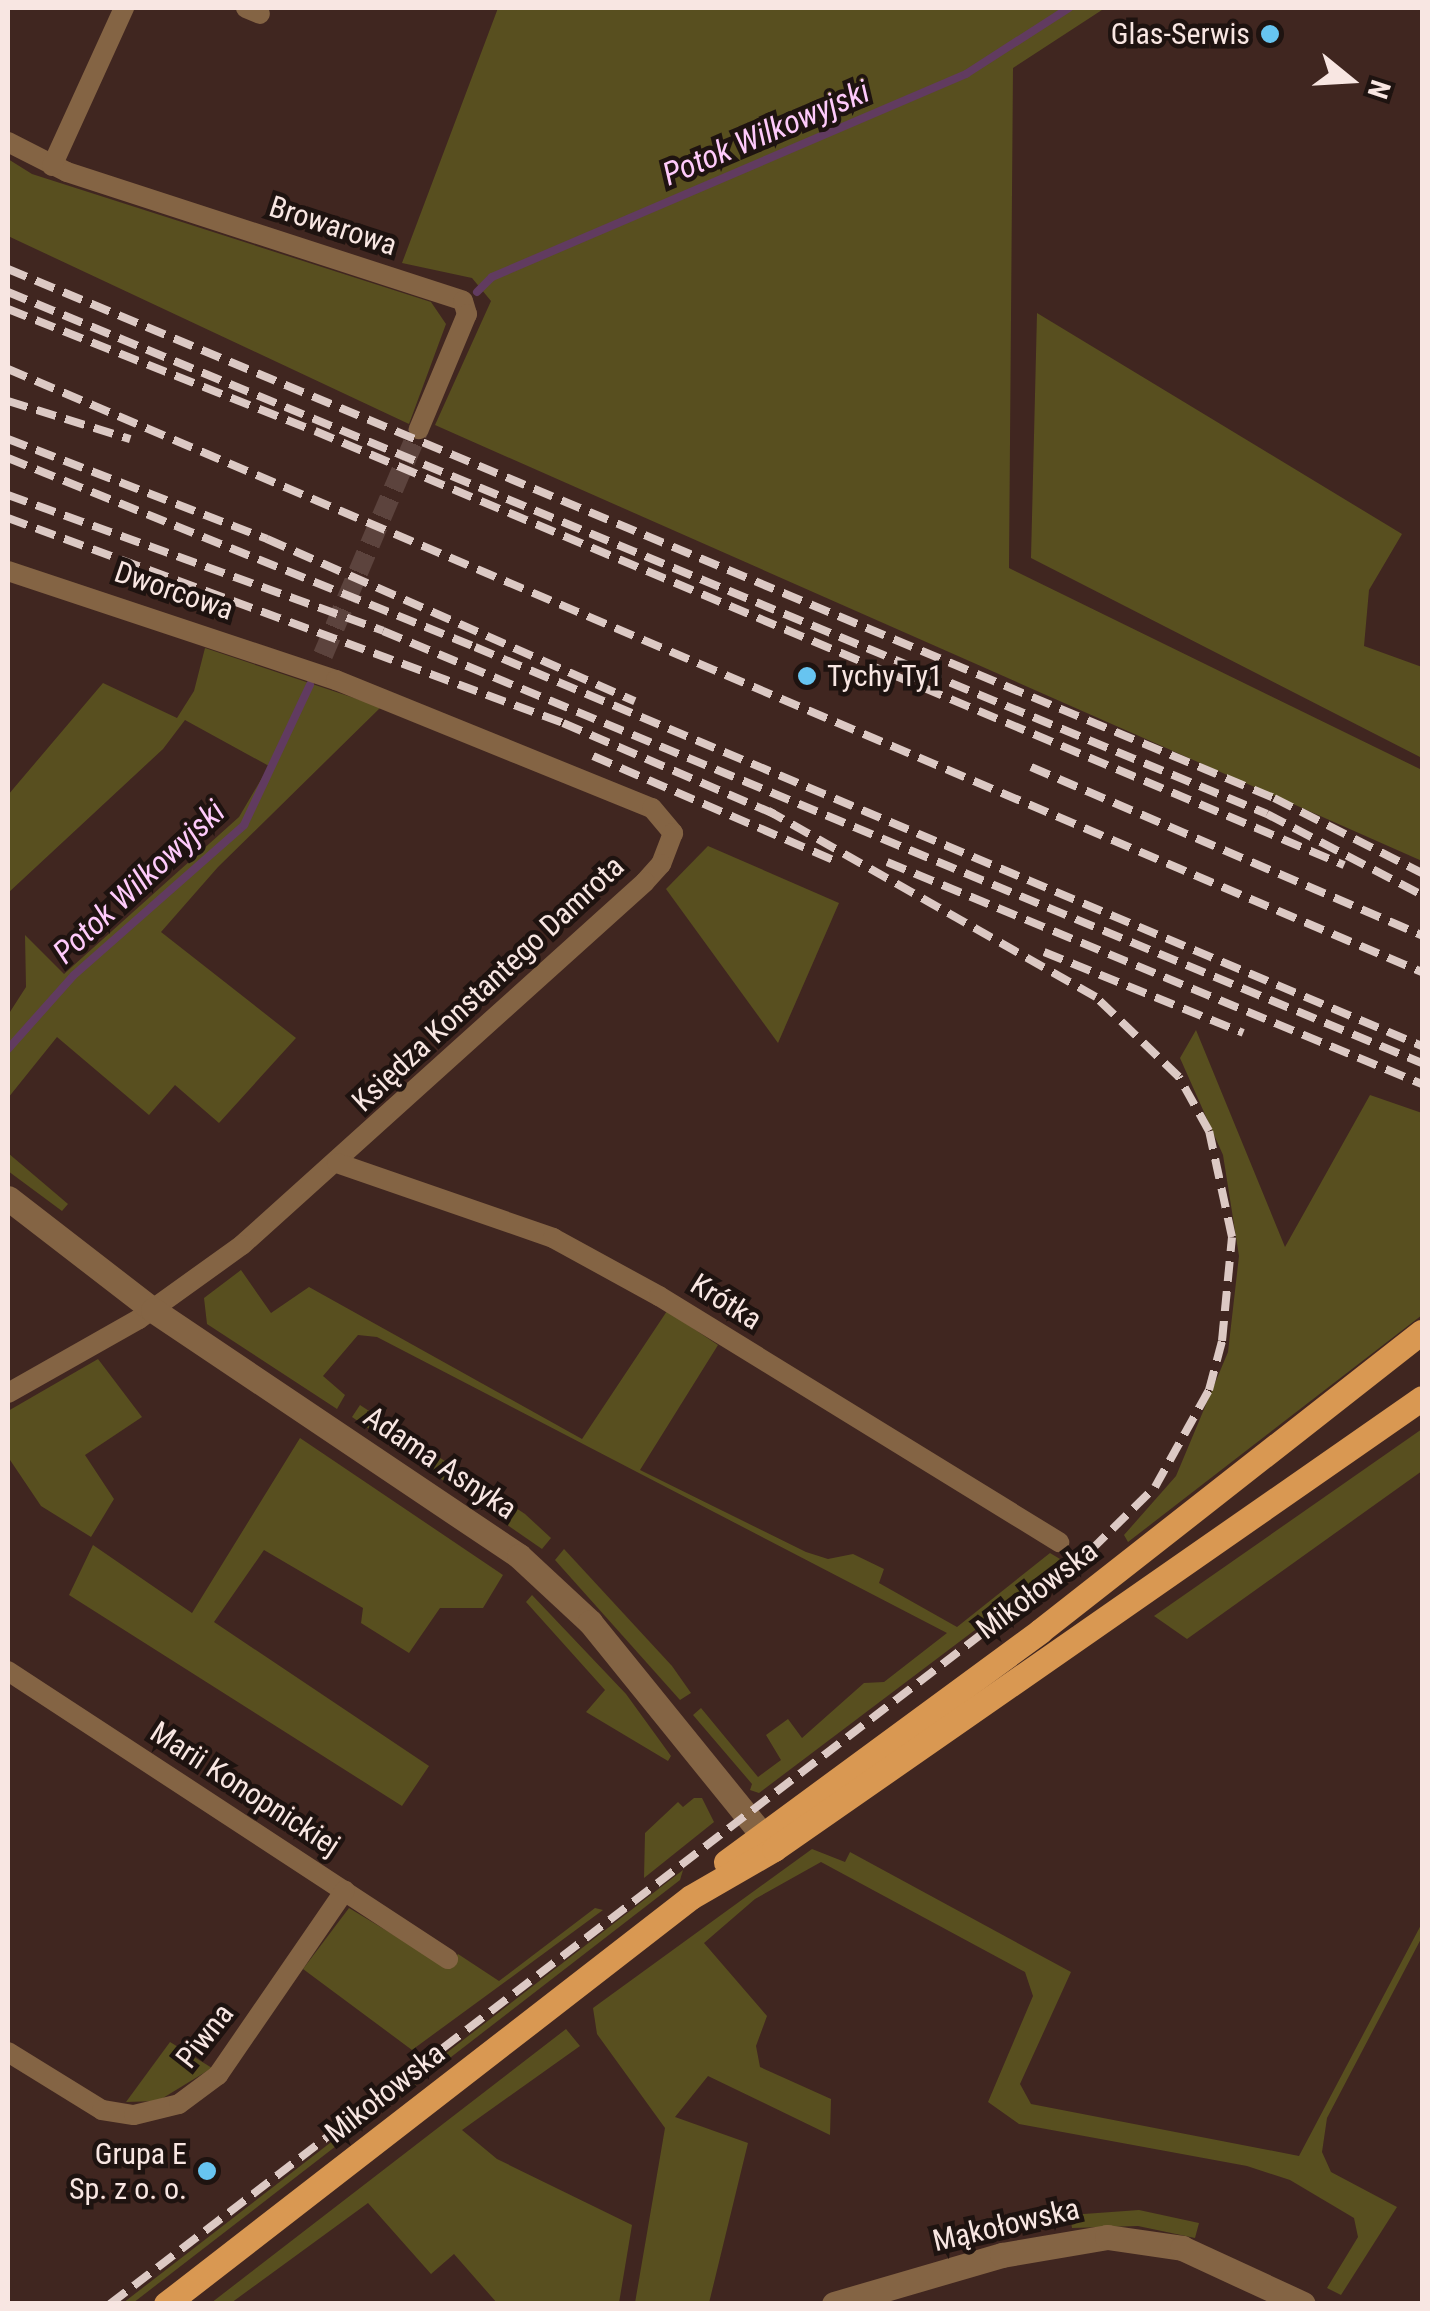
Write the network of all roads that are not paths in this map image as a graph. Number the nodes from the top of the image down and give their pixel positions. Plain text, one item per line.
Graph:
1 (124, 8) edge
2 (8, 142) edge
3 (52, 166) junction
4 (419, 428) tunnel mouth
5 (8, 571) edge
6 (320, 664) joint
7 (337, 1163) junction
8 (8, 1198) edge
9 (152, 1310) junction
10 (1422, 1332) edge
11 (8, 1393) edge
12 (1422, 1398) edge
13 (1059, 1542) dead end
14 (8, 1671) edge
15 (768, 1842) junction
16 (345, 1890) junction
17 (448, 1960) dead end
18 (8, 2052) edge
19 (166, 2304) edge
20 (834, 2304) edge
21 (1303, 2304) edge

1 - 3 street
2 - 3 street, Browarowa
3 - 4 street, Browarowa
5 - 6 street, Dworcowa
6 - 7 street, Księdza Konstantego Damrota
7 - 9 street, Księdza Konstantego Damrota
7 - 13 street, Krótka
8 - 9 street, Adama Asnyka
9 - 11 street, Księdza Konstantego Damrota
9 - 15 street, Adama Asnyka
10 - 15 main road, Mikołowska
12 - 15 main road, Mikołowska
14 - 16 street, Marii Konopnickiej
15 - 19 main road, Mikołowska
16 - 17 street, Marii Konopnickiej
16 - 18 street, Piwna
20 - 21 street, Mąkołowska

